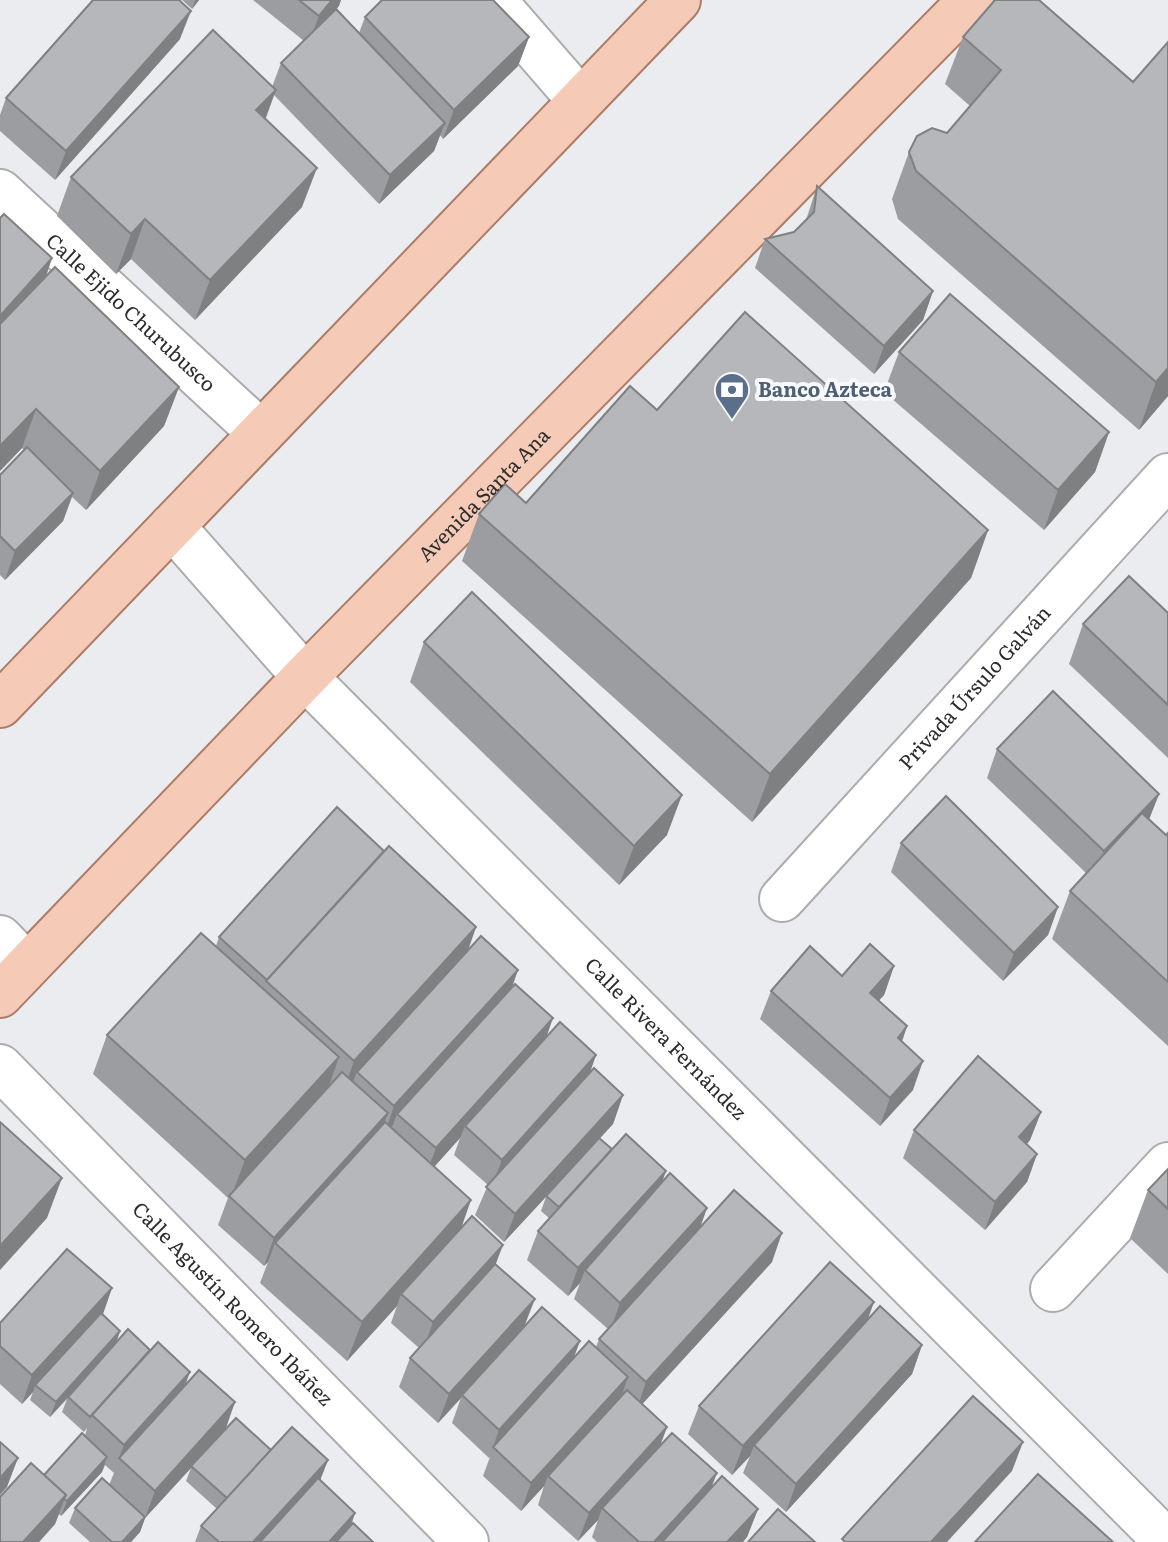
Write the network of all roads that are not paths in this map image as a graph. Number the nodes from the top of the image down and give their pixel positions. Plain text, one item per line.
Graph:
1 (493, 0) edge
2 (678, 0) edge
3 (971, 0) edge
4 (579, 99) junction
5 (0, 192) edge
6 (261, 433) junction
7 (1168, 476) edge
8 (172, 526) junction
9 (305, 677) junction
10 (0, 705) edge
11 (782, 899) dead end
12 (9, 966) edge
13 (0, 1067) edge
14 (1168, 1165) edge
15 (1053, 1289) dead end
16 (466, 1542) edge
17 (1167, 1542) edge

1 - 4 street
2 - 4 main road
3 - 9 main road, Avenida Santa Ana
4 - 6 main road
5 - 6 street, Calle Ejido Churubusco
6 - 8 main road
7 - 11 street, Privada Úrsulo Galván
8 - 9 street, Calle Rivera Fernández
8 - 10 main road
9 - 12 main road, Avenida Santa Ana
9 - 17 street, Calle Rivera Fernández
13 - 16 street, Calle Agustín Romero Ibáñez
14 - 15 street

